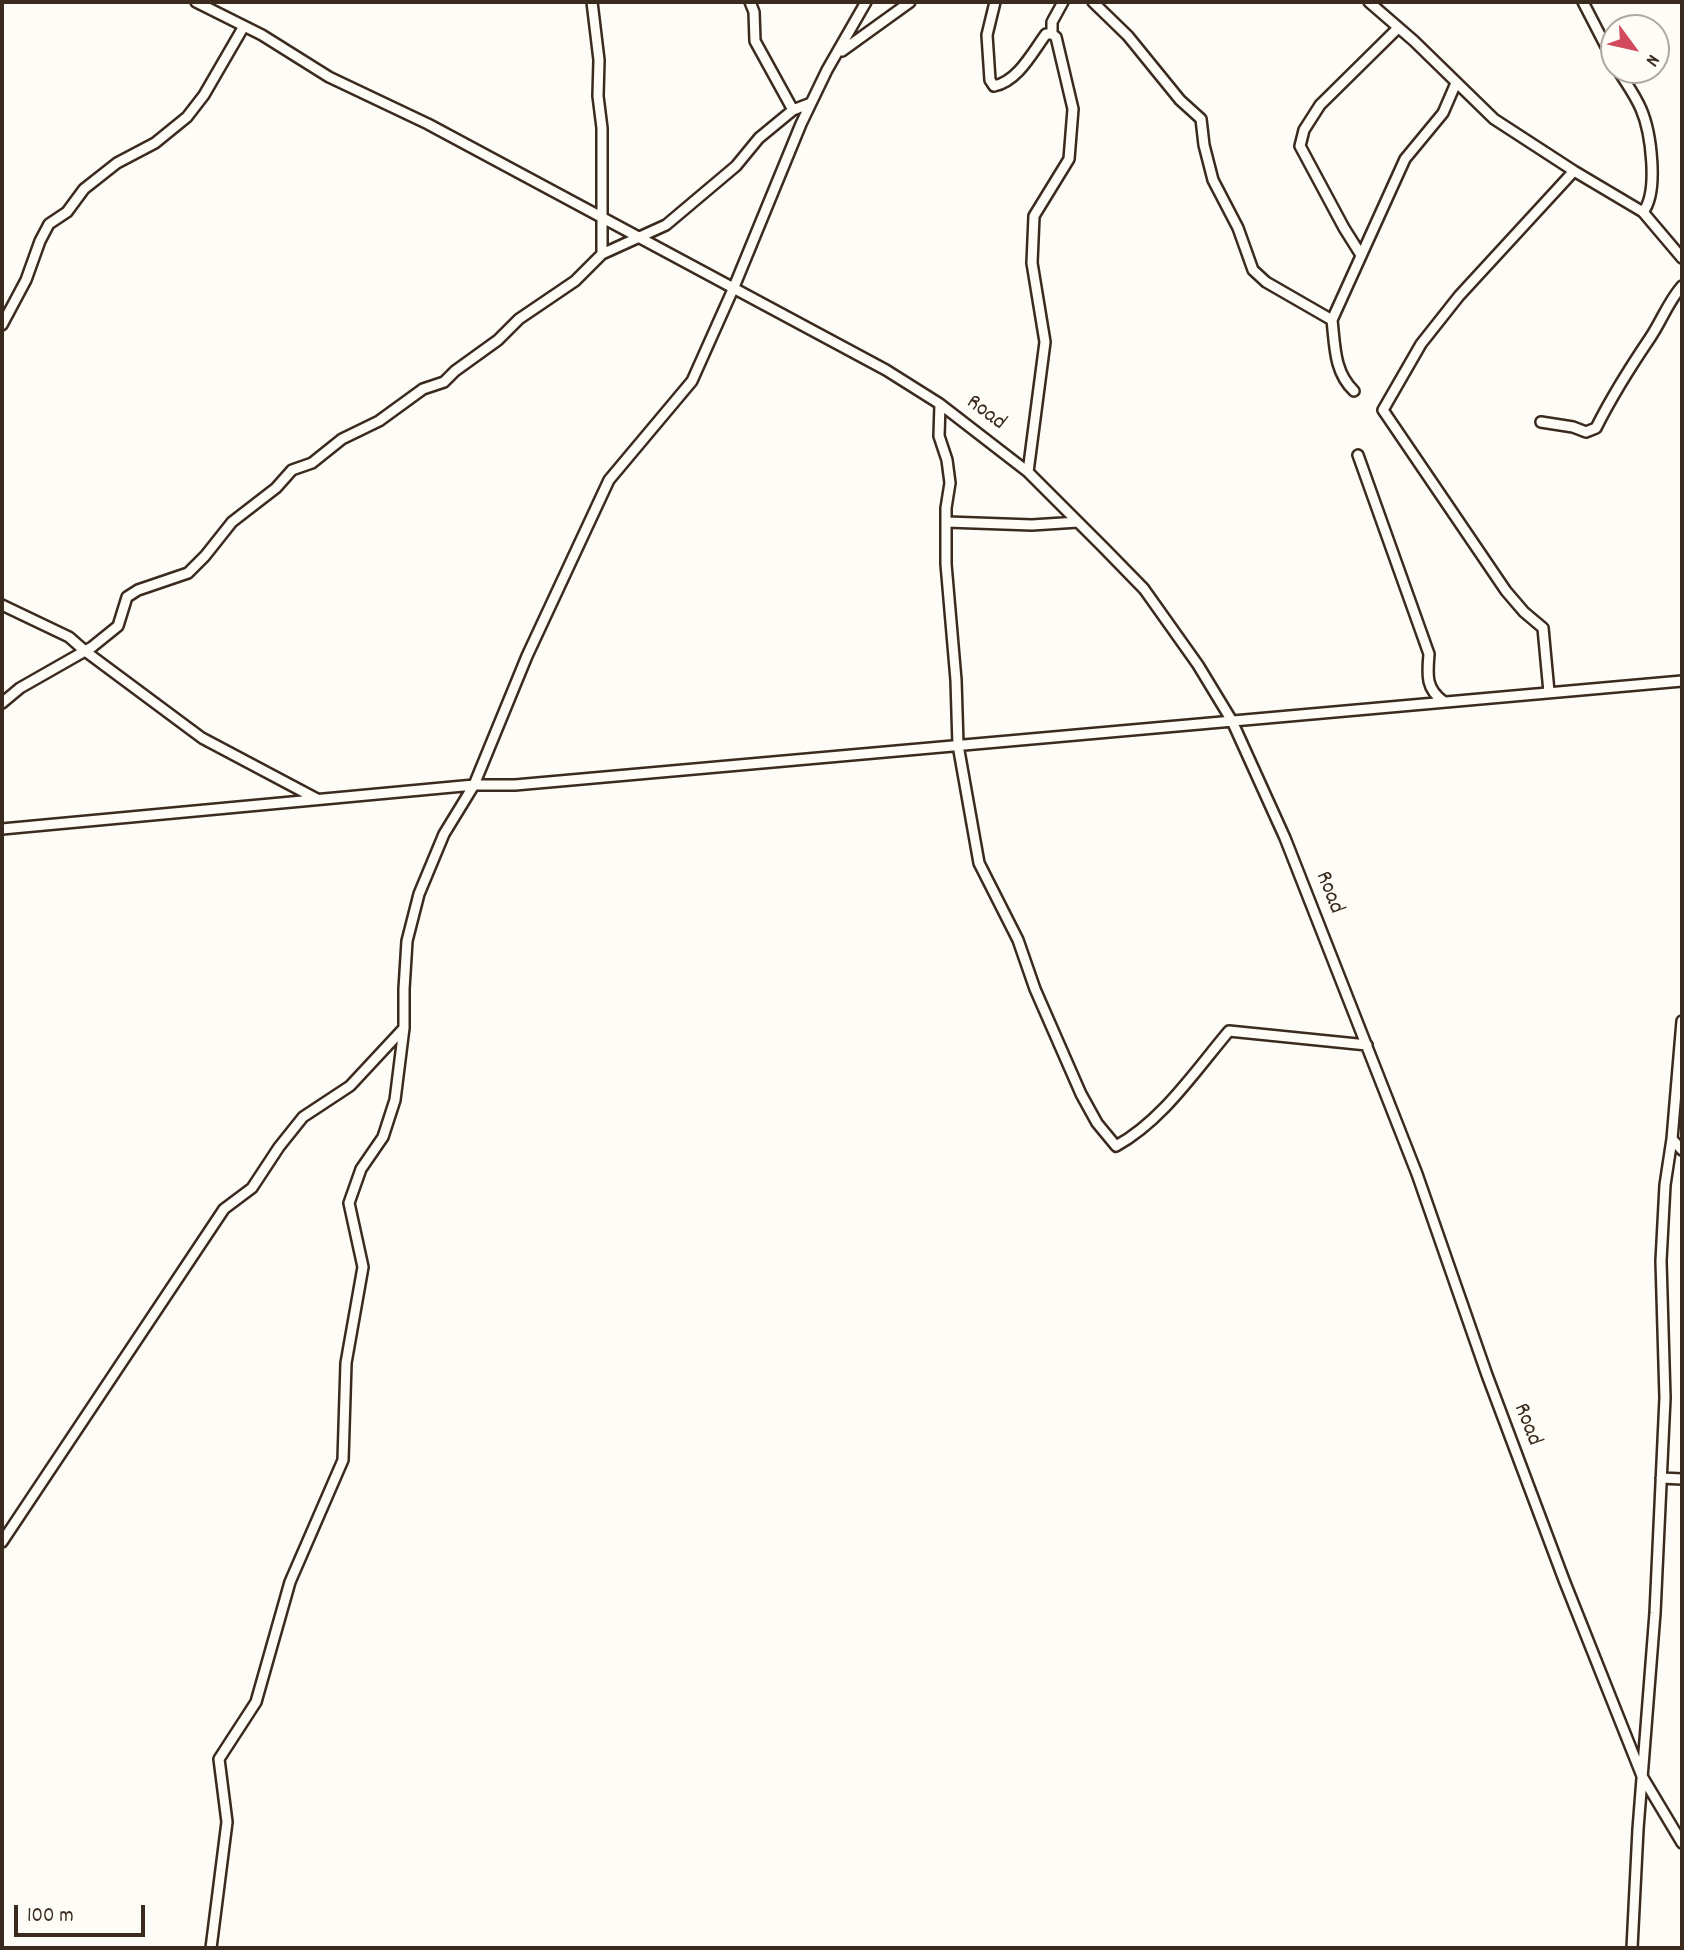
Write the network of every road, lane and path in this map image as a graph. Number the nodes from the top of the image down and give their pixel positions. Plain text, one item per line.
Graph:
1 (196, 2) edge
2 (592, 2) edge
3 (750, 2) edge
4 (866, 2) edge
5 (910, 2) edge
6 (995, 2) edge
7 (1063, 2) edge
8 (1093, 2) edge
9 (1369, 2) edge
10 (1583, 2) edge
11 (244, 26) junction
12 (1398, 28) junction
13 (1052, 34) junction
14 (1600, 35) edge
15 (837, 54) junction
16 (1456, 83) junction
17 (1626, 84) edge
18 (811, 103) junction
19 (793, 110) junction
20 (1574, 171) junction
21 (1643, 212) junction
22 (603, 218) junction
23 (638, 236) junction
24 (602, 254) junction
25 (1361, 255) junction
26 (1682, 258) edge
27 (1682, 286) edge
28 (734, 287) junction
29 (1332, 320) junction
30 (2, 326) edge
31 (1354, 391) dead end
32 (940, 404) junction
33 (1541, 422) dead end
34 (1358, 454) dead end
35 (1028, 472) junction
36 (947, 522) junction
37 (1078, 523) junction
38 (2, 606) edge
39 (85, 651) junction
40 (1682, 681) edge
41 (1549, 692) junction
42 (1444, 702) junction
43 (2, 703) edge
44 (1232, 721) junction
45 (958, 745) junction
46 (474, 785) junction
47 (317, 799) junction
48 (2, 830) edge
49 (1682, 1021) edge
50 (404, 1028) junction
51 (1367, 1045) junction
52 (1672, 1139) junction
53 (1682, 1150) edge
54 (1661, 1478) junction
55 (1682, 1479) edge
56 (2, 1542) edge
57 (1642, 1776) junction
58 (1682, 1843) edge
59 (211, 1948) edge
60 (1632, 1948) edge

1 - 11 street, Road
2 - 22 street
3 - 19 street
4 - 15 street
5 - 15 street
6 - 13 street
7 - 13 street
8 - 29 street
9 - 12 street
10 - 14 street
11 - 22 street, Road
11 - 30 street
12 - 16 street
12 - 25 street
13 - 35 street
15 - 18 street
16 - 20 street
16 - 25 street
17 - 21 street
18 - 19 street
18 - 28 street
19 - 23 street
20 - 21 street
20 - 41 street
21 - 26 street
22 - 23 street, Road
22 - 24 street
23 - 24 street
23 - 28 street, Road
24 - 39 street
25 - 29 street
27 - 33 street
28 - 32 street, Road
28 - 46 street
29 - 31 street
32 - 35 street, Road
32 - 36 street
34 - 42 street
35 - 37 street, Road
36 - 37 street
36 - 45 street
37 - 44 street, Road
38 - 39 street
39 - 43 street
39 - 47 street
40 - 41 street
41 - 42 street
42 - 44 street
44 - 45 street
44 - 51 street, Road
45 - 46 street
45 - 51 street
46 - 47 street
46 - 50 street
47 - 48 street
49 - 52 street
50 - 56 street
50 - 59 street
51 - 57 street, Road
52 - 53 street
52 - 54 street
54 - 55 street
54 - 57 street
57 - 58 street, Road
57 - 60 street

